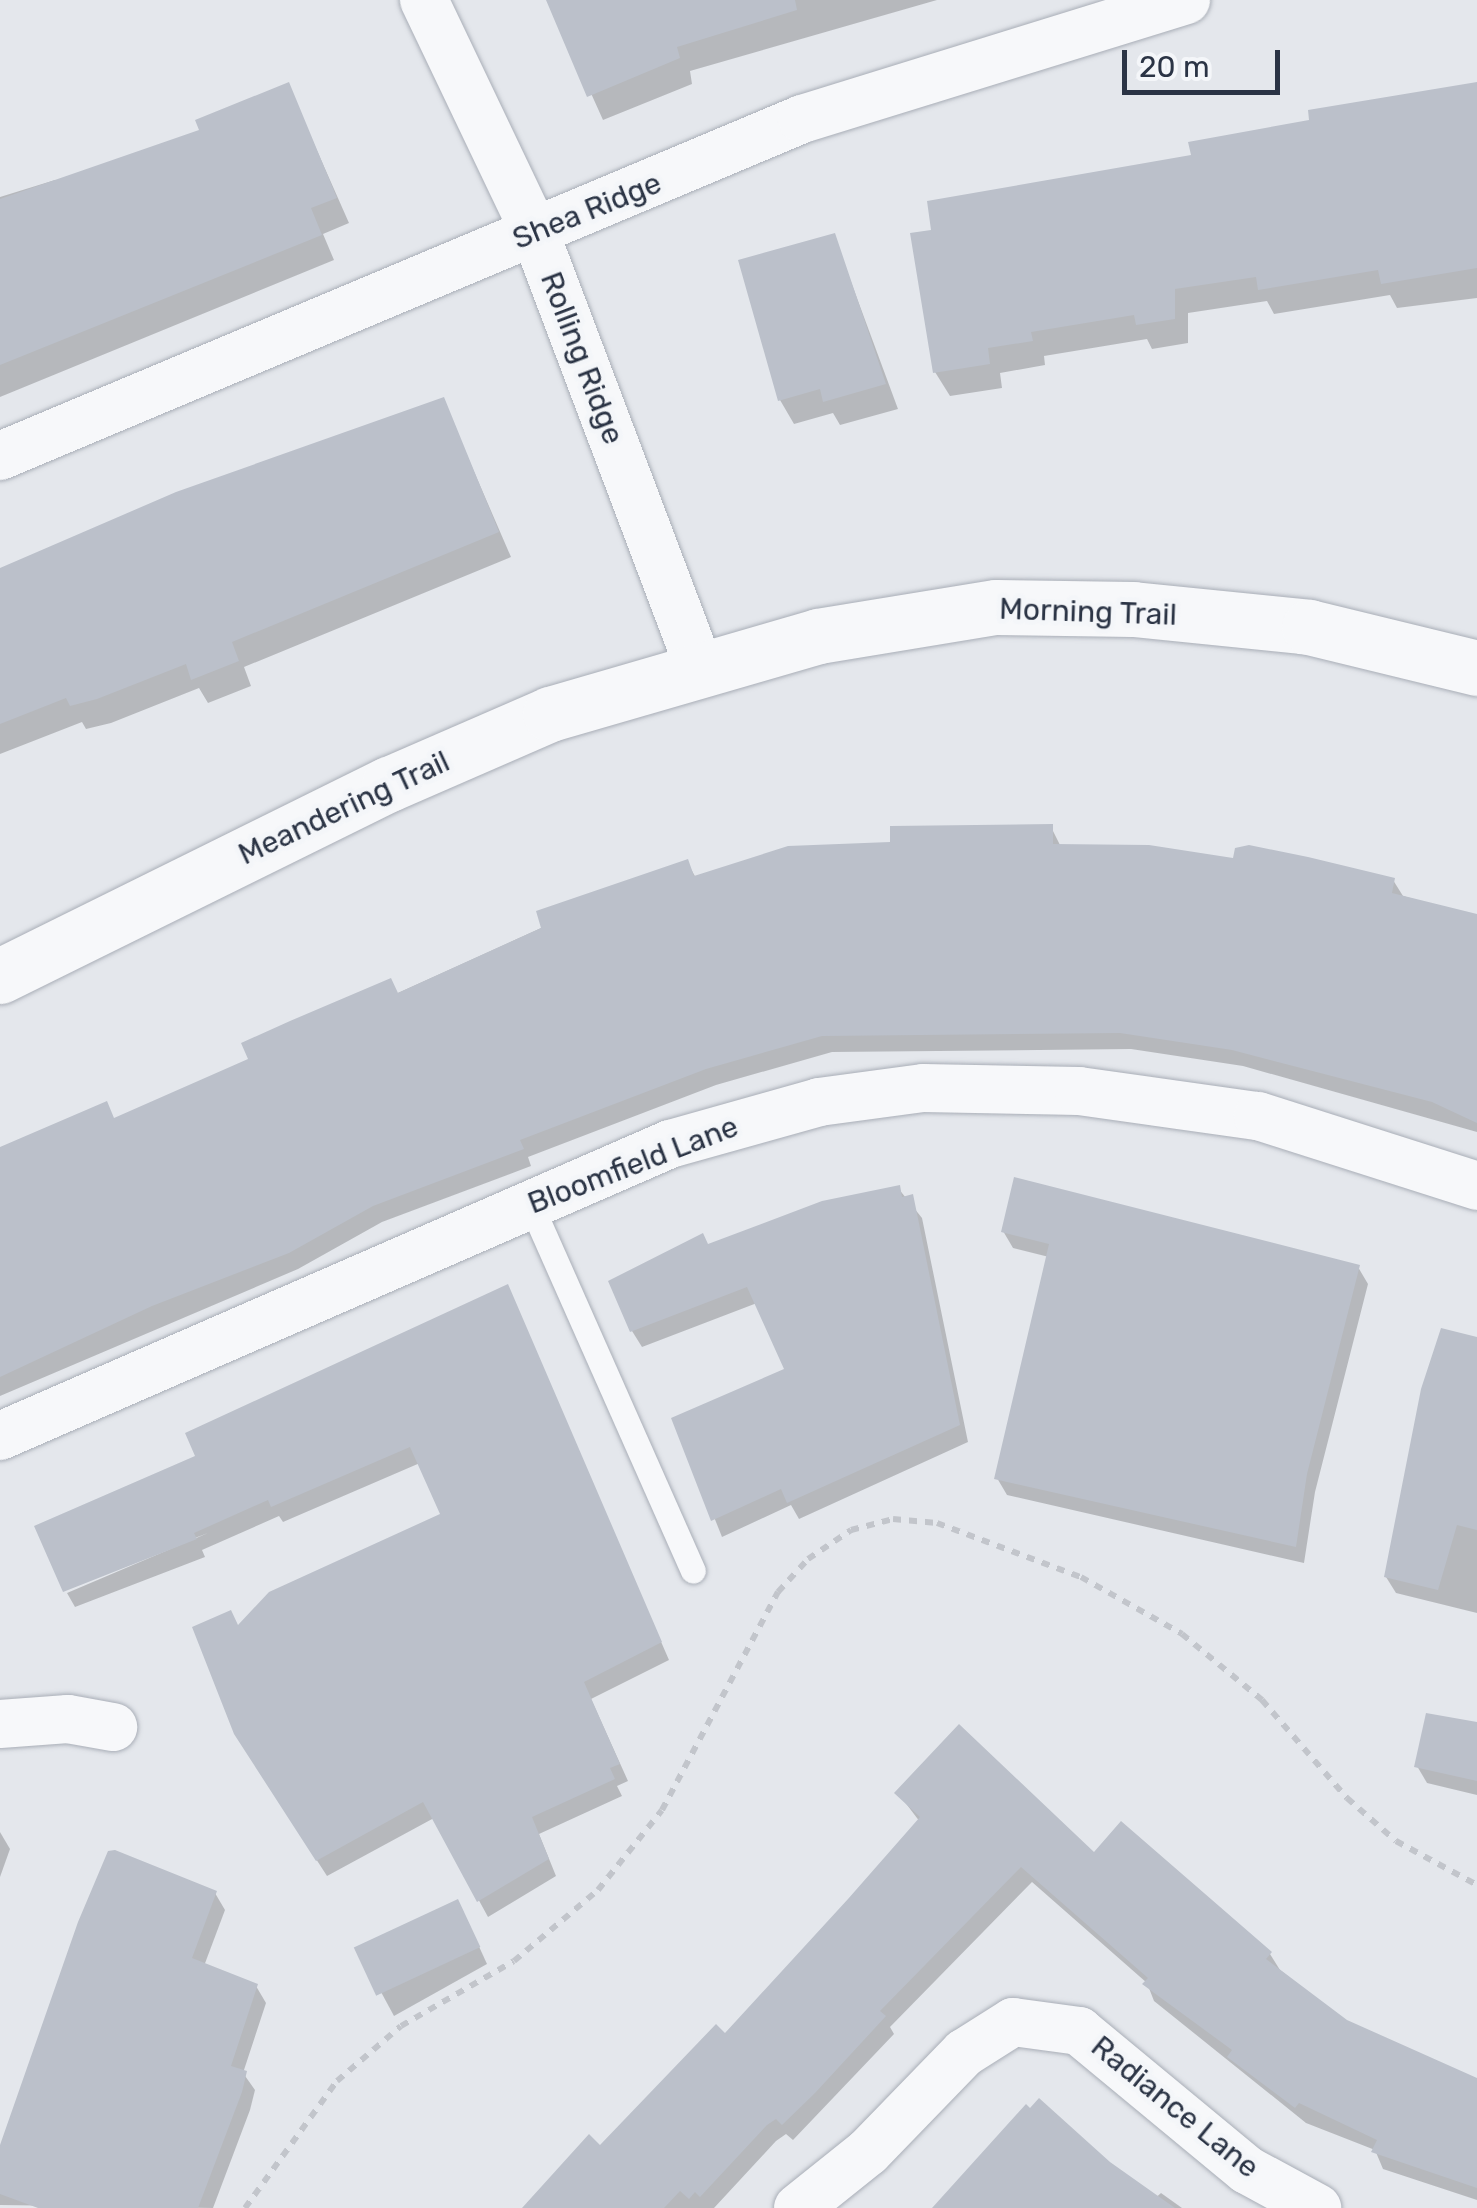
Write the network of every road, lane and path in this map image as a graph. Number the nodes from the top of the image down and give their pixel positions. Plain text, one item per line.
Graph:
1 (424, 0) edge
2 (1186, 0) edge
3 (534, 232) junction
4 (0, 456) edge
5 (699, 668) junction
6 (1477, 668) edge
7 (0, 976) edge
8 (1477, 1186) edge
9 (530, 1203) junction
10 (0, 1436) edge
11 (693, 1570) dead end
12 (0, 1724) edge
13 (113, 1728) dead end
14 (1477, 1886) edge
15 (245, 2208) edge
16 (798, 2208) edge
17 (1317, 2208) edge

1 - 3 street, Rolling Ridge
2 - 3 street, Shea Ridge
3 - 4 street, Shea Ridge
3 - 5 street, Rolling Ridge
5 - 6 street, Morning Trail
5 - 7 street, Meandering Trail
8 - 9 street, Bloomfield Lane
9 - 10 street, Bloomfield Lane
9 - 11 lane
12 - 13 street
14 - 15 path
16 - 17 street, Radiance Lane

